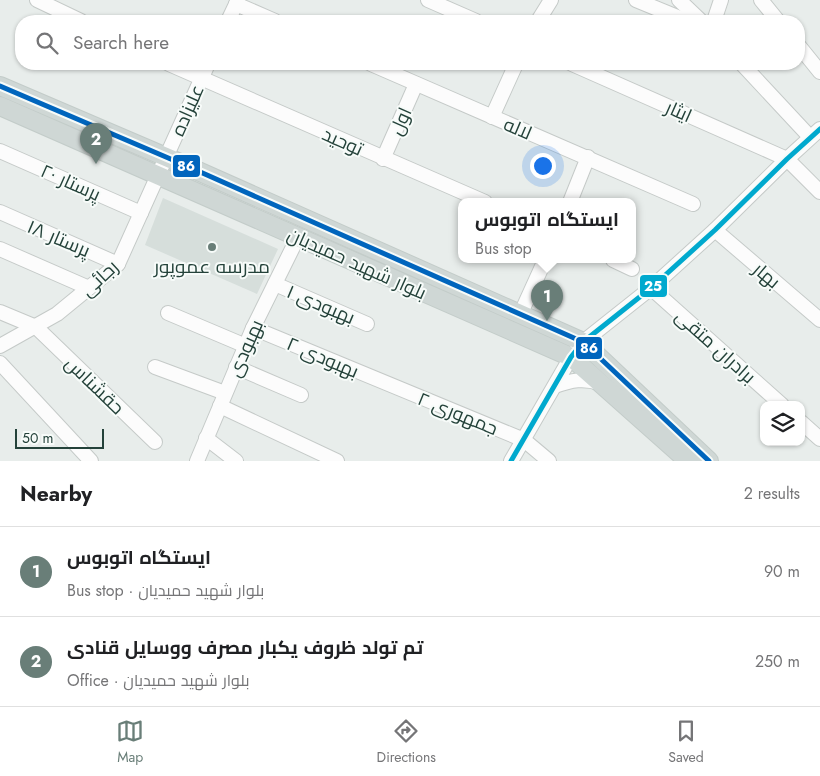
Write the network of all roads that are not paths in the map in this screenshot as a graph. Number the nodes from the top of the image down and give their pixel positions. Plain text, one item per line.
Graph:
1 (37, 0) edge
2 (428, 0) edge
3 (551, 0) edge
4 (636, 0) edge
5 (679, 0) edge
6 (721, 0) edge
7 (761, 0) edge
8 (237, 2) edge
9 (68, 15) edge
10 (231, 15) edge
11 (263, 15) edge
12 (462, 15) edge
13 (542, 15) edge
14 (672, 15) edge
15 (695, 15) edge
16 (716, 15) edge
17 (773, 15) edge
18 (805, 53) edge
19 (182, 70) edge
20 (205, 70) edge
21 (384, 70) edge
22 (513, 70) edge
23 (586, 70) edge
24 (748, 70) edge
25 (820, 72) edge
26 (201, 79) junction
27 (416, 84) junction
28 (0, 86) edge
29 (18, 94) junction
30 (6, 108) edge
31 (492, 117) junction
32 (815, 133) edge
33 (0, 151) edge
34 (166, 157) junction
35 (588, 157) junction
36 (383, 159) junction
37 (787, 159) junction
38 (158, 174) junction
39 (820, 192) edge
40 (476, 198) edge
41 (572, 198) edge
42 (693, 204) dead end
43 (0, 212) edge
44 (141, 213) junction
45 (306, 219) junction
46 (715, 230) junction
47 (298, 237) junction
48 (0, 249) edge
49 (544, 263) edge
50 (619, 263) edge
51 (118, 264) junction
52 (632, 269) dead end
53 (445, 282) junction
54 (275, 284) junction
55 (89, 288) junction
56 (651, 288) junction
57 (438, 300) junction
58 (0, 312) edge
59 (168, 313) dead end
60 (520, 315) junction
61 (820, 320) edge
62 (367, 324) dead end
63 (36, 328) junction
64 (253, 328) junction
65 (583, 342) junction
66 (0, 346) edge
67 (246, 346) junction
68 (571, 357) junction
69 (0, 363) edge
70 (155, 367) dead end
71 (236, 367) junction
72 (600, 383) junction
73 (392, 386) joint
74 (555, 386) junction
75 (225, 393) junction
76 (301, 395) dead end
77 (778, 401) edge
78 (220, 406) junction
79 (805, 426) edge
80 (206, 438) junction
81 (820, 439) edge
82 (524, 440) junction
83 (155, 442) dead end
84 (688, 455) edge
85 (91, 461) edge
86 (197, 461) edge
87 (236, 461) edge
88 (337, 461) edge
89 (511, 461) edge
90 (548, 461) edge
91 (708, 461) edge

1 - 9 street
2 - 12 street
3 - 13 street
4 - 14 street
5 - 15 street
6 - 16 street
7 - 17 street
8 - 10 street
8 - 11 street
18 - 25 street
19 - 26 street, توحید
20 - 26 street, علیزاده
21 - 27 street, لاله
22 - 31 street
23 - 37 street, ایثار
24 - 32 street
26 - 34 street, علیزاده
26 - 36 street, توحید
27 - 31 street, لاله
27 - 36 street, اول
28 - 29 main road, بلوار شهید حمیدیان
29 - 30 main road
29 - 34 main road, بلوار شهید حمیدیان
30 - 38 main road, بلوار شهید حمیدیان
31 - 35 street, لاله
32 - 37 street
33 - 44 street, پرستار ۲۰
34 - 38 street, علیزاده
34 - 45 main road, بلوار شهید حمیدیان
35 - 41 street
35 - 42 street, لاله
36 - 40 street, توحید
37 - 39 street
37 - 46 street
38 - 44 street, رجائی
38 - 47 main road, بلوار شهید حمیدیان
43 - 51 street, پرستار ۱۸
44 - 51 street, رجائی
45 - 47 main road
45 - 53 main road, بلوار شهید حمیدیان
46 - 56 street
46 - 61 street, بهار
47 - 54 street, بهبودی
47 - 57 main road, بلوار شهید حمیدیان
48 - 55 street
49 - 60 street
50 - 52 street
51 - 55 street, رجائی
53 - 57 main road
53 - 60 main road, بلوار شهید حمیدیان
54 - 62 street, بهبودی ۱
54 - 64 street, بهبودی
55 - 63 street, رجائی
56 - 65 street
56 - 77 street, برادران متقی
57 - 68 main road, بلوار شهید حمیدیان
58 - 63 street, حقشناس
59 - 67 street
60 - 65 main road, بلوار شهید حمیدیان
63 - 66 street, رجائی
63 - 83 street, حقشناس
64 - 67 street, بهبودی
64 - 73 street, بهبودی ۲
65 - 68 street
65 - 84 main road, بلوار شهید حمیدیان
67 - 71 street, بهبودی
68 - 72 main road, بلوار شهید حمیدیان
68 - 74 street
69 - 85 street
70 - 75 street
71 - 75 street, بهبودی
71 - 76 street
72 - 74 street
72 - 84 main road, بلوار شهید حمیدیان
73 - 82 street, جمهوری ۲
74 - 82 street
75 - 78 street, بهبودی
78 - 80 street, بهبودی
78 - 88 street
79 - 81 street
80 - 86 street, بهبودی
80 - 87 street
82 - 89 street
82 - 90 street, جمهوری ۲
84 - 91 main road, بلوار شهید حمیدیان

